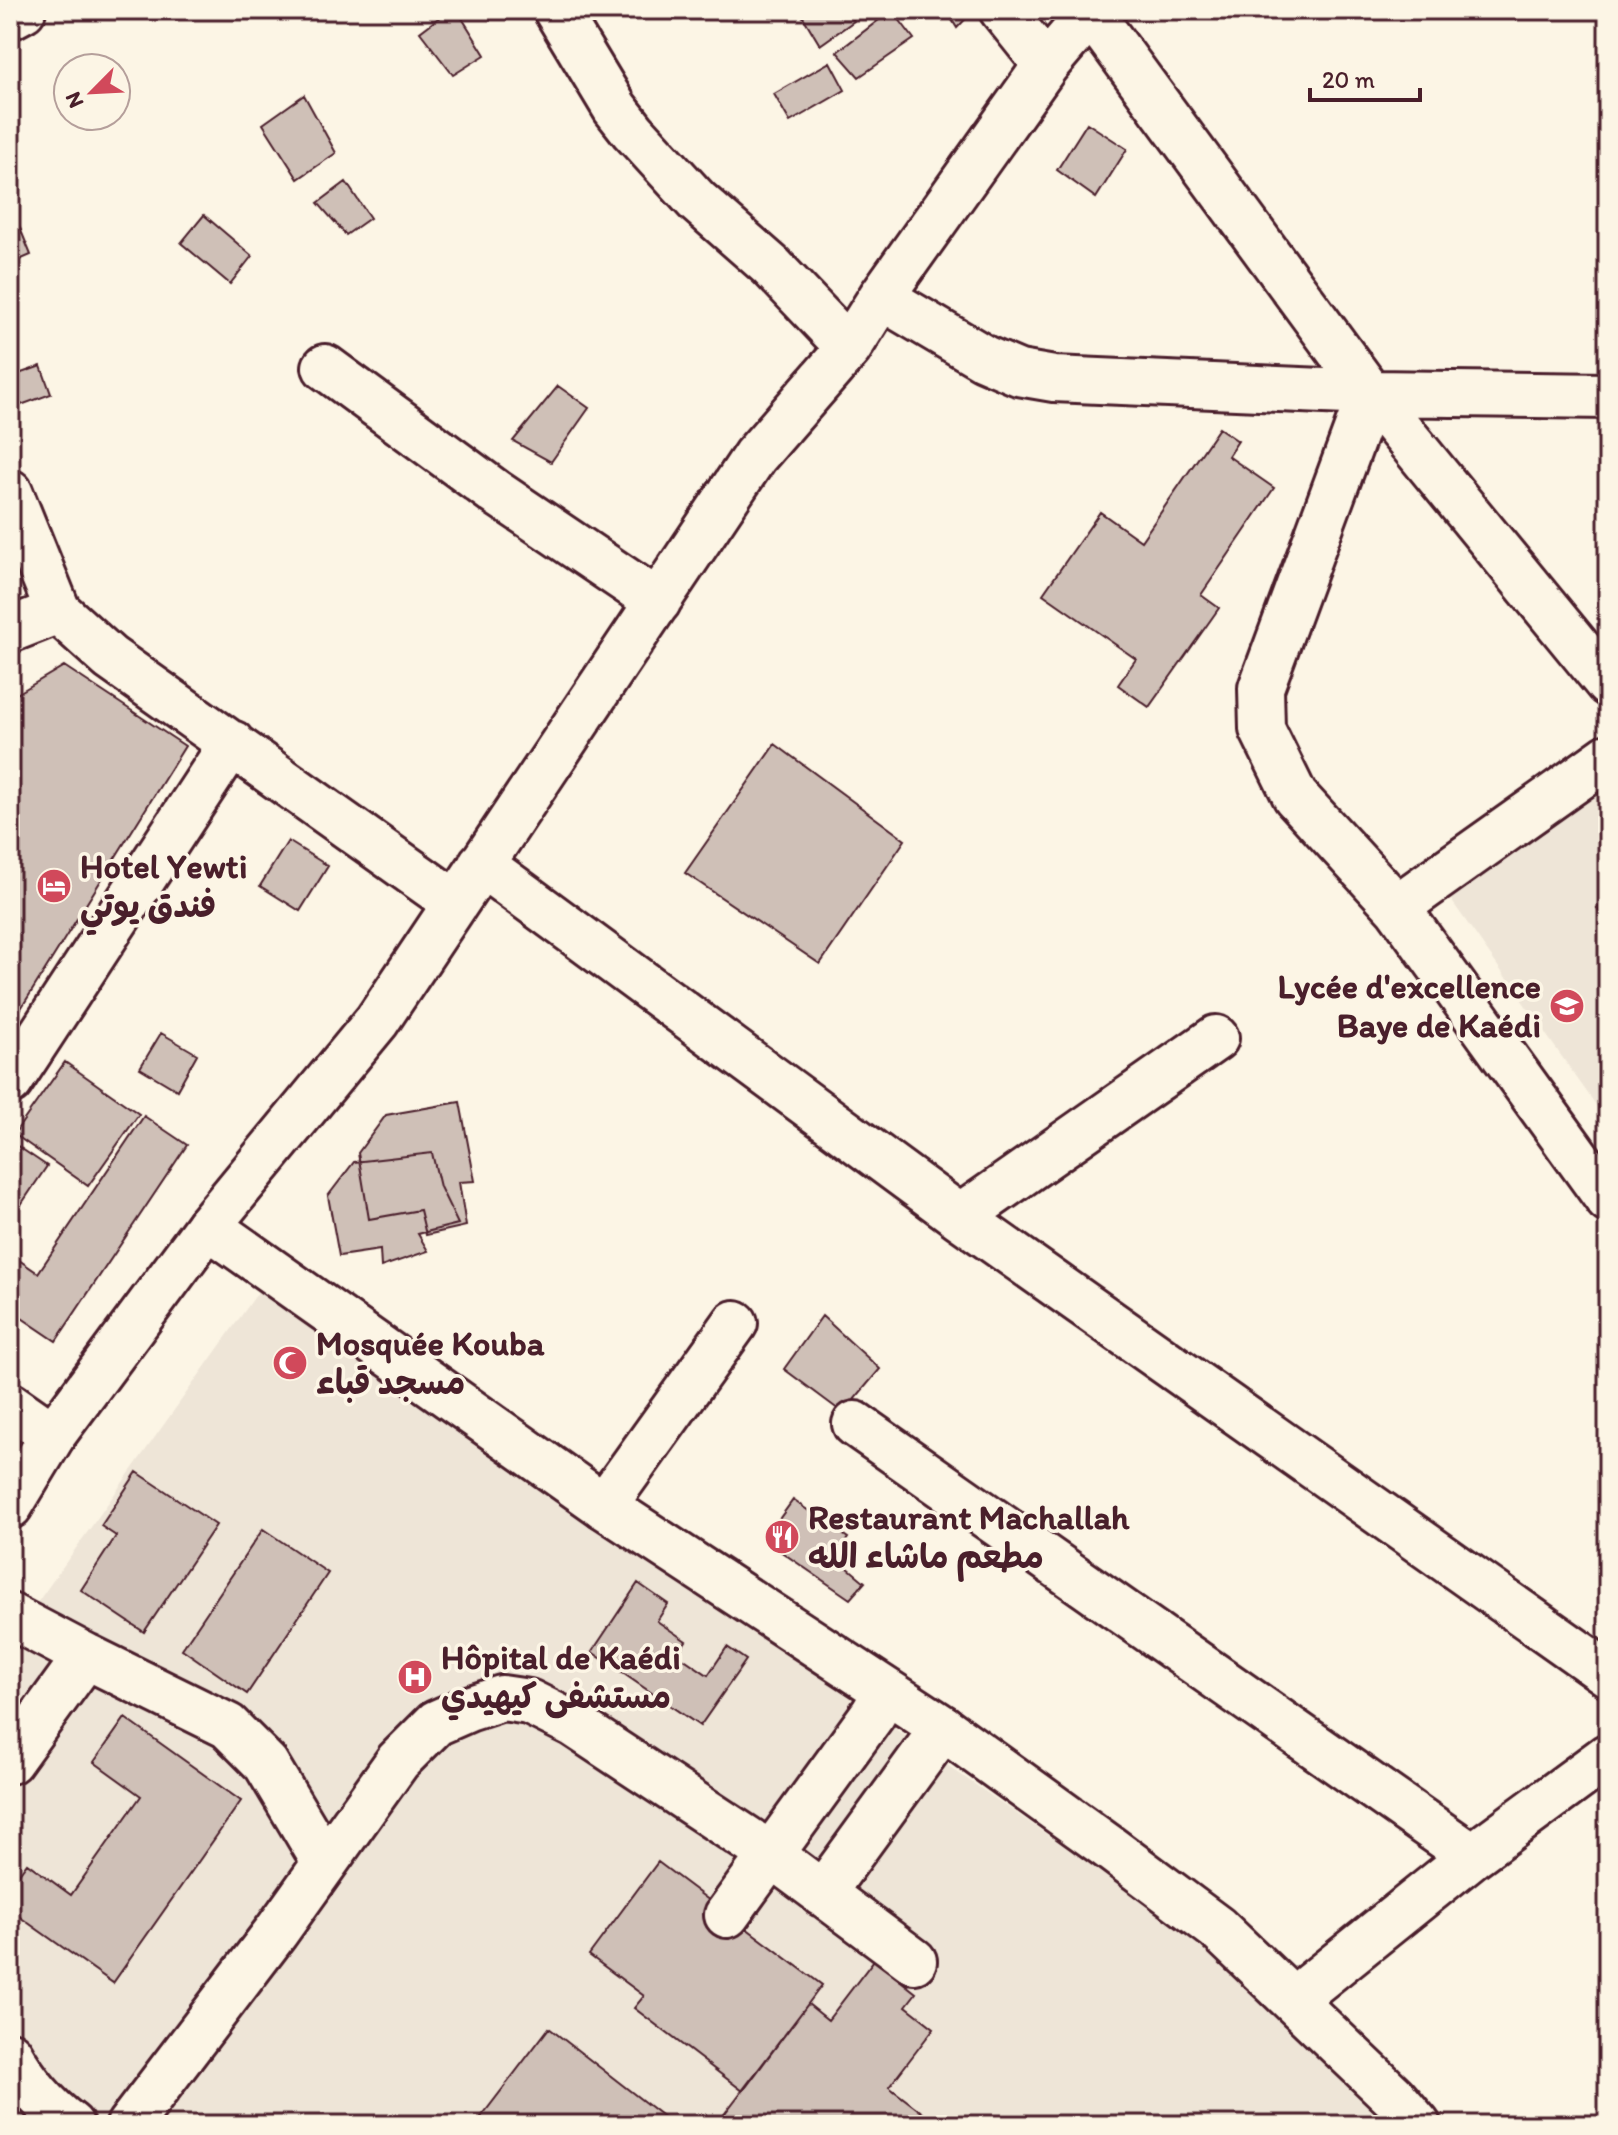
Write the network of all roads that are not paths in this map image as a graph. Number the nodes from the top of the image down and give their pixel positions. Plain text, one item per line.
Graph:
1 (23, 10) edge
2 (556, 10) edge
3 (1002, 10) edge
4 (1092, 11) edge
5 (10, 17) edge
6 (1046, 65) junction
7 (881, 297) junction
8 (849, 348) junction
9 (325, 367) dead end
10 (1370, 393) junction
11 (1608, 396) edge
12 (10, 492) edge
13 (658, 602) junction
14 (58, 611) junction
15 (10, 630) edge
16 (1608, 684) edge
17 (232, 743) junction
18 (1608, 757) edge
19 (481, 864) junction
20 (454, 902) junction
21 (1397, 907) junction
22 (1216, 1038) dead end
23 (10, 1082) edge
24 (1608, 1200) edge
25 (960, 1217) junction
26 (208, 1226) junction
27 (735, 1323) dead end
28 (10, 1405) edge
29 (855, 1424) dead end
30 (53, 1435) junction
31 (10, 1506) edge
32 (604, 1506) junction
33 (10, 1616) edge
34 (86, 1656) junction
35 (1608, 1674) edge
36 (886, 1692) junction
37 (943, 1728) junction
38 (1608, 1756) edge
39 (10, 1761) edge
40 (770, 1854) junction
41 (1472, 1856) junction
42 (325, 1863) junction
43 (822, 1894) junction
44 (727, 1915) dead end
45 (914, 1961) dead end
46 (1294, 1999) junction
47 (10, 2054) edge
48 (71, 2125) edge
49 (129, 2125) edge
50 (1418, 2125) edge

1 - 5 street
2 - 8 street
3 - 6 street
4 - 6 street
4 - 10 street
6 - 7 street
7 - 8 street
7 - 10 street
8 - 13 street
9 - 13 street
10 - 11 street
10 - 16 street
10 - 21 street
12 - 14 street
13 - 19 street
14 - 15 street
14 - 17 street
17 - 20 street
17 - 23 street
18 - 21 street
19 - 20 street
19 - 25 street
20 - 26 street
21 - 24 street
22 - 25 street
25 - 35 street
26 - 30 street
26 - 32 street
27 - 32 street
28 - 30 street
29 - 41 street
30 - 31 street
32 - 36 street
33 - 34 street
34 - 39 street
34 - 42 street
36 - 37 street
36 - 40 street
37 - 43 street
37 - 46 street
38 - 41 street
40 - 42 street
40 - 43 street
40 - 44 street
41 - 46 street
42 - 49 street
43 - 45 street
46 - 50 street
47 - 48 street

